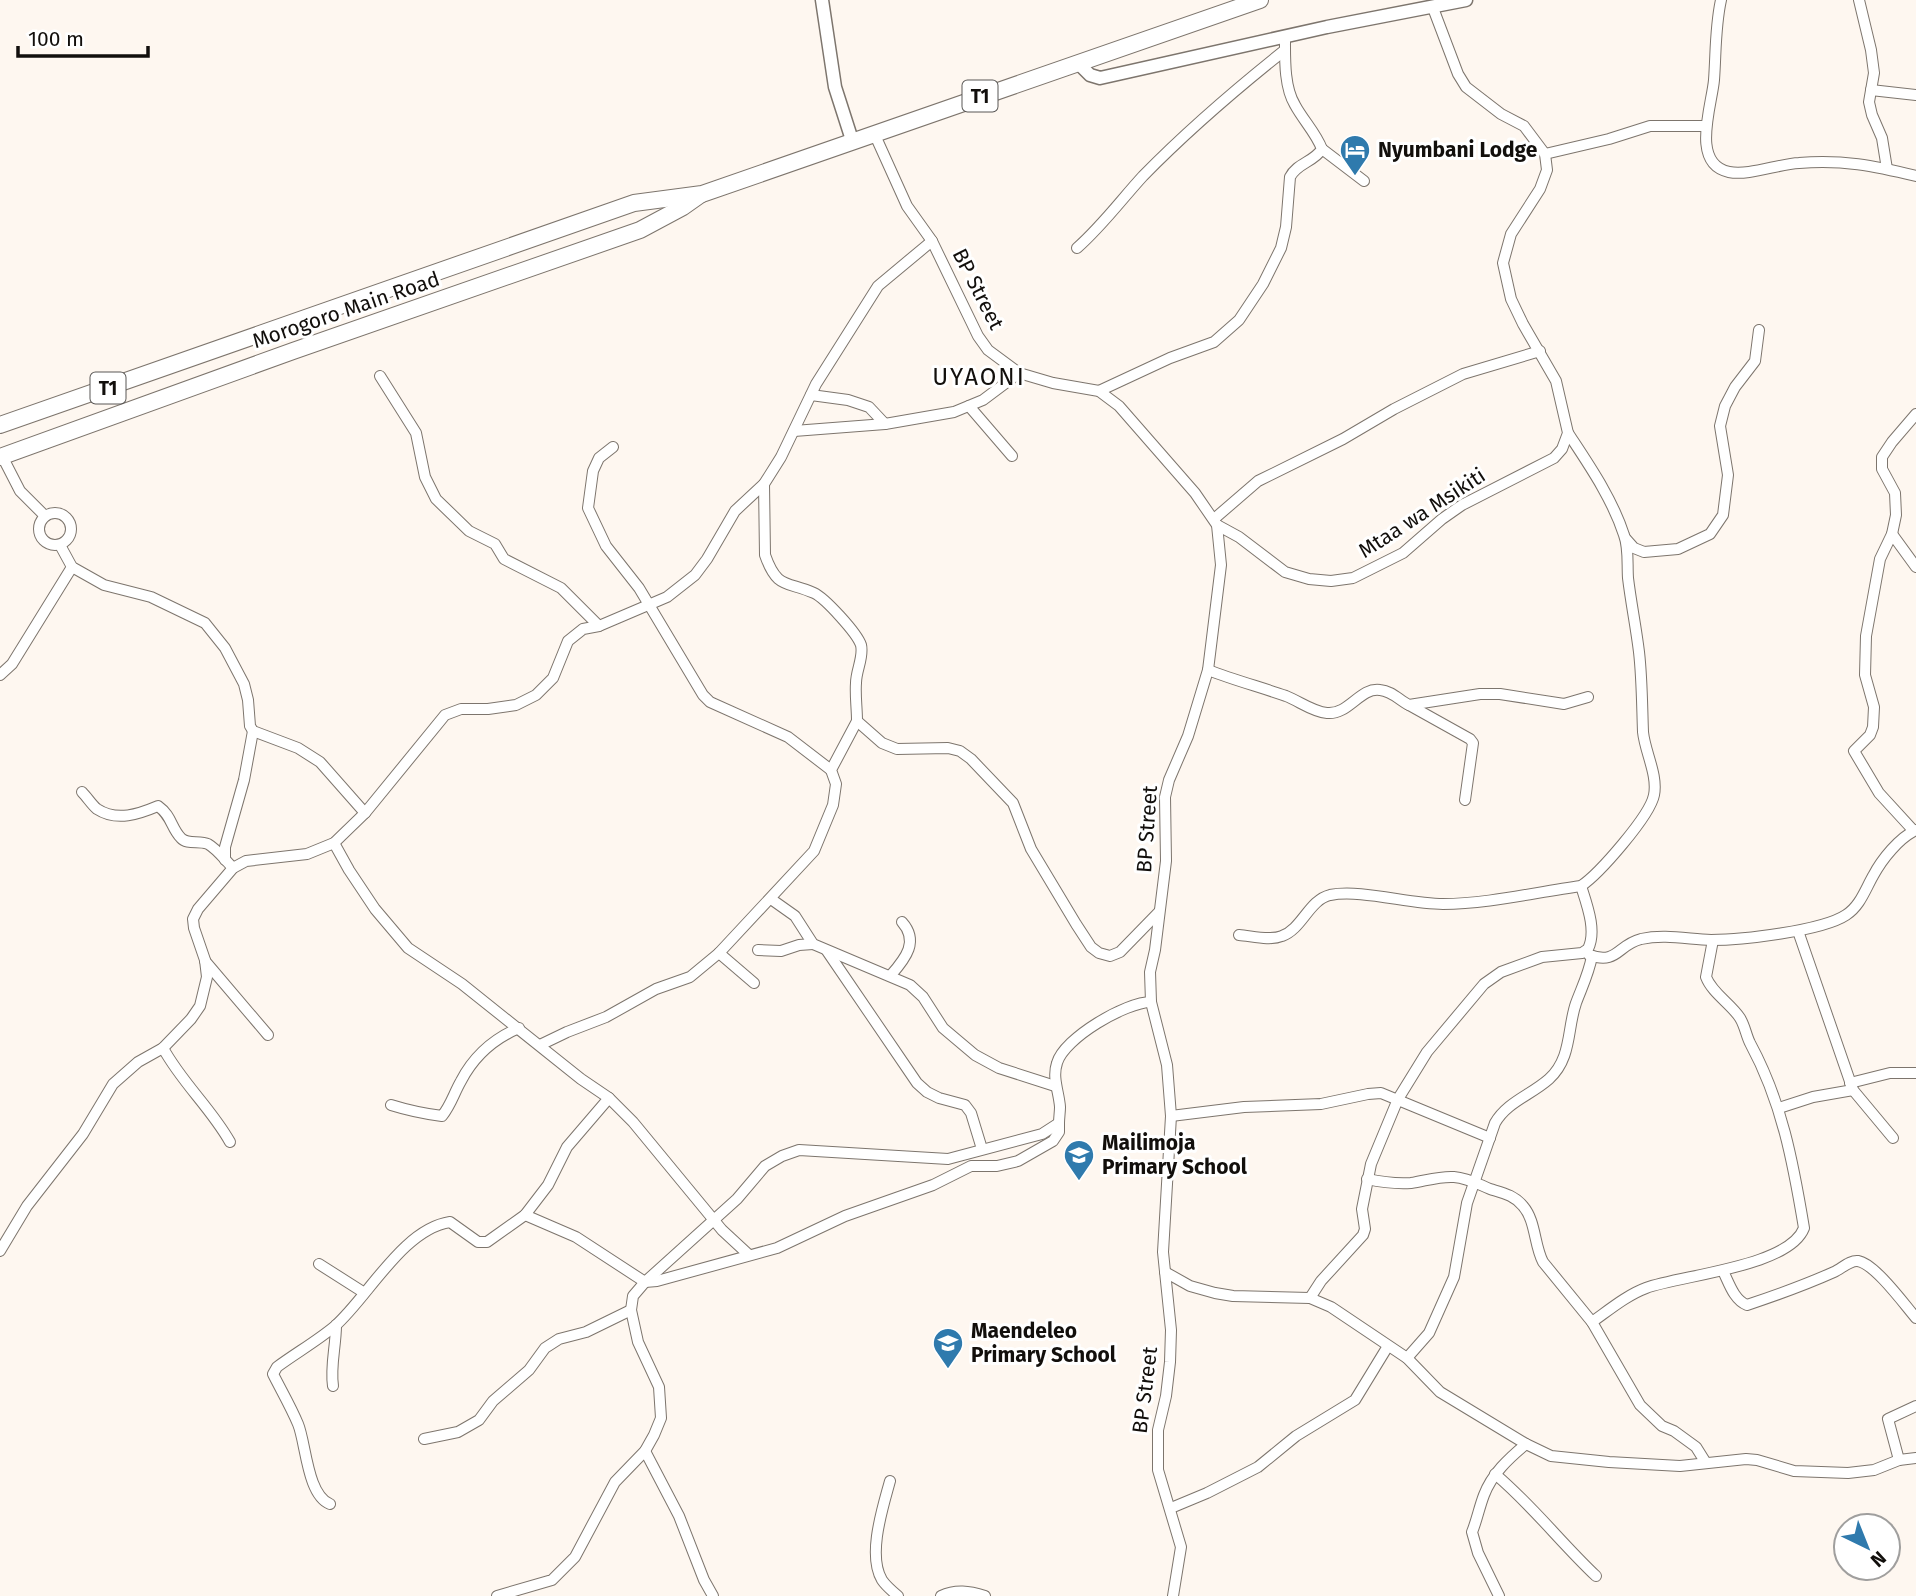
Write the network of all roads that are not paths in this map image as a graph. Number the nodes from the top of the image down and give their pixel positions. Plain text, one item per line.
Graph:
1 (822, 0) edge
2 (1259, 0) edge
3 (1466, 0) edge
4 (1721, 0) edge
5 (1859, 0) edge
6 (1433, 8) junction
7 (1285, 44) junction
8 (1078, 63) junction
9 (1871, 90) junction
10 (1916, 95) edge
11 (1705, 126) junction
12 (874, 133) junction
13 (852, 140) junction
14 (1321, 149) junction
15 (1545, 154) junction
16 (1887, 169) junction
17 (1916, 176) edge
18 (1364, 181) dead end
19 (702, 194) junction
20 (932, 241) junction
21 (1077, 248) dead end
22 (1759, 330) dead end
23 (1540, 352) junction
24 (1019, 373) junction
25 (380, 376) dead end
26 (1099, 391) junction
27 (811, 395) junction
28 (969, 406) junction
29 (1916, 414) edge
30 (885, 424) junction
31 (0, 425) edge
32 (794, 431) junction
33 (1567, 433) junction
34 (614, 447) dead end
35 (1, 454) edge
36 (1012, 456) dead end
37 (764, 484) junction
38 (45, 516) junction
39 (1215, 522) junction
40 (1892, 534) junction
41 (1626, 538) junction
42 (60, 545) junction
43 (72, 567) junction
44 (1916, 567) edge
45 (649, 605) junction
46 (599, 626) junction
47 (1208, 670) junction
48 (0, 675) edge
49 (1588, 697) dead end
50 (1409, 705) junction
51 (857, 721) junction
52 (253, 731) junction
53 (831, 770) junction
54 (82, 792) dead end
55 (1465, 800) dead end
56 (365, 813) junction
57 (1914, 830) edge
58 (334, 842) junction
59 (225, 860) junction
60 (233, 869) junction
61 (1581, 886) junction
62 (771, 899) junction
63 (1159, 912) junction
64 (902, 922) dead end
65 (1798, 931) junction
66 (1239, 935) dead end
67 (1713, 940) junction
68 (813, 944) junction
69 (758, 950) dead end
70 (826, 950) junction
71 (719, 953) junction
72 (1592, 956) junction
73 (205, 960) junction
74 (891, 975) junction
75 (754, 983) dead end
76 (1151, 1002) junction
77 (519, 1028) junction
78 (268, 1035) dead end
79 (540, 1045) junction
80 (163, 1048) junction
81 (1916, 1073) edge
82 (1055, 1086) junction
83 (1852, 1087) junction
84 (609, 1098) junction
85 (1398, 1099) junction
86 (391, 1105) dead end
87 (1779, 1108) junction
88 (1171, 1116) junction
89 (1059, 1123) junction
90 (1490, 1138) junction
91 (1893, 1138) dead end
92 (230, 1142) dead end
93 (982, 1149) junction
94 (1367, 1179) junction
95 (1476, 1182) junction
96 (525, 1215) junction
97 (714, 1220) junction
98 (0, 1251) edge
99 (750, 1255) junction
100 (319, 1264) dead end
101 (1723, 1271) junction
102 (1165, 1272) junction
103 (645, 1282) junction
104 (363, 1292) junction
105 (1310, 1298) junction
106 (631, 1310) junction
107 (1916, 1318) edge
108 (1592, 1322) junction
109 (335, 1325) junction
110 (1388, 1346) junction
111 (1407, 1357) junction
112 (333, 1386) dead end
113 (1916, 1406) edge
114 (425, 1439) dead end
115 (1526, 1444) junction
116 (645, 1451) junction
117 (1916, 1458) edge
118 (1899, 1460) junction
119 (1706, 1463) junction
120 (1495, 1474) junction
121 (890, 1481) dead end
122 (330, 1504) dead end
123 (1171, 1508) junction
124 (1596, 1576) dead end
125 (497, 1596) edge
126 (713, 1596) edge
127 (898, 1596) edge
128 (941, 1596) edge
129 (985, 1596) edge
130 (1173, 1596) edge
131 (1499, 1596) edge

1 - 13 street
2 - 8 highway, Morogoro Main Road / T1
3 - 6 street
4 - 11 street
5 - 9 street
6 - 7 street
6 - 15 street
7 - 8 street
7 - 14 street
7 - 21 street
8 - 12 highway, Morogoro Main Road / T1
9 - 10 street
9 - 16 street
11 - 15 street
11 - 16 street
12 - 13 highway, Morogoro Main Road / T1
12 - 20 street, BP Street
13 - 19 highway, Morogoro Main Road / T1
14 - 18 street
14 - 26 street
15 - 23 street
16 - 17 street
19 - 31 highway, Morogoro Main Road / T1
19 - 35 highway, Morogoro Main Road / T1
20 - 24 street, BP Street
20 - 27 street
22 - 41 street
23 - 33 street
23 - 39 street
24 - 26 street, BP Street
24 - 28 street
25 - 46 street
26 - 39 street
27 - 30 street
27 - 32 street
28 - 30 street
28 - 36 street
29 - 40 street
30 - 32 street
32 - 37 street
33 - 39 street, Mtaa wa Msikiti
33 - 41 street
34 - 45 street
35 - 38 street
37 - 45 street
37 - 51 street
38 - 42 street
38 - 42 street
39 - 47 street, BP Street
40 - 44 street
40 - 57 street
41 - 61 street
42 - 43 street
43 - 48 street
43 - 52 street
45 - 46 street
45 - 53 street
46 - 56 street
47 - 50 street
47 - 63 street, BP Street
49 - 50 street
50 - 55 street
51 - 53 street
51 - 63 street
52 - 56 street
52 - 59 street
53 - 62 street
54 - 59 street
56 - 58 street
57 - 65 street
58 - 60 street
58 - 77 street
59 - 60 street
60 - 73 street
61 - 66 street
61 - 72 street
62 - 68 street
62 - 71 street
63 - 76 street, BP Street
64 - 74 street
65 - 67 street
65 - 83 street
67 - 72 street
67 - 87 street
68 - 69 street
68 - 70 street
70 - 74 street
70 - 93 street
71 - 75 street
71 - 79 street
72 - 85 street
72 - 90 street
73 - 78 street
73 - 80 street
74 - 82 street
76 - 82 street
76 - 88 street, BP Street
77 - 79 street
77 - 86 street
79 - 84 street
80 - 92 street
80 - 98 street
81 - 83 street
82 - 89 street
83 - 87 street
83 - 91 street
84 - 96 street
84 - 97 street
85 - 88 street
85 - 90 street
85 - 94 street
87 - 101 street
88 - 102 street, BP Street
89 - 93 street
89 - 99 street
90 - 95 street
93 - 97 street
94 - 95 street
94 - 105 street
95 - 108 street
95 - 111 street
96 - 103 street
96 - 104 street
97 - 99 street
97 - 103 street
99 - 103 street
100 - 104 street
101 - 107 street
101 - 108 street
102 - 105 street
102 - 123 street, BP Street
103 - 106 street
104 - 109 street
105 - 110 street
106 - 114 street
106 - 116 street
108 - 119 street
109 - 112 street
109 - 122 street
110 - 111 street
110 - 123 street
111 - 115 street
113 - 118 street
115 - 119 street
115 - 120 street
116 - 125 street
116 - 126 street
117 - 118 street
118 - 119 street
120 - 124 street
120 - 131 street
121 - 127 street
123 - 130 street, BP Street
128 - 129 street

